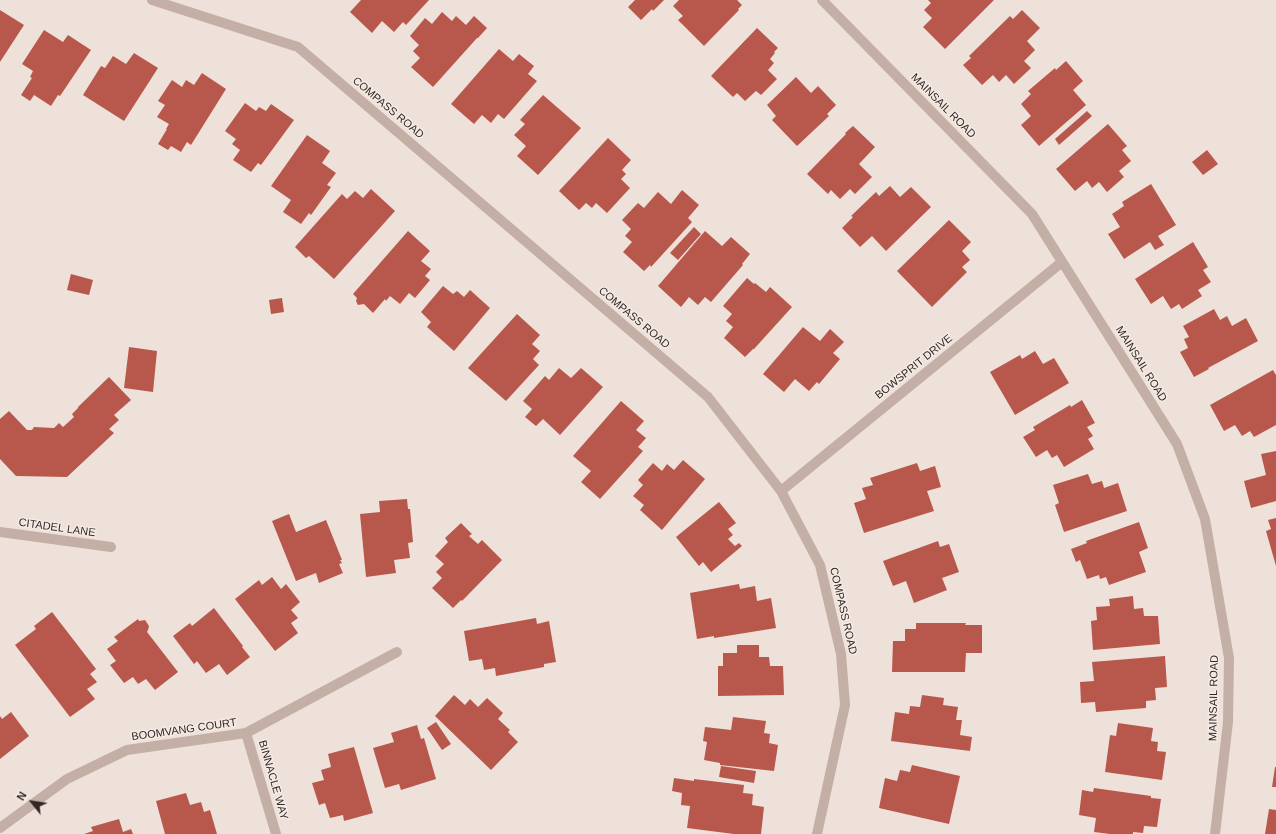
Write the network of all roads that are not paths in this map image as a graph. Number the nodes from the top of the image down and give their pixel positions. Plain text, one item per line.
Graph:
1 (152, 0) edge
2 (822, 0) edge
3 (1062, 262) junction
4 (781, 491) junction
5 (0, 532) edge
6 (111, 547) dead end
7 (397, 652) dead end
8 (246, 733) junction
9 (0, 828) edge
10 (276, 834) edge
11 (817, 834) edge
12 (1215, 834) edge

1 - 4 street, COMPASS ROAD
2 - 3 street, MAINSAIL ROAD
3 - 4 street, BOWSPRIT DRIVE
3 - 12 street, MAINSAIL ROAD
4 - 11 street, COMPASS ROAD
5 - 6 street, CITADEL LANE
7 - 8 street, BOOMVANG COURT
8 - 9 street, BOOMVANG COURT
8 - 10 street, BINNACLE WAY

